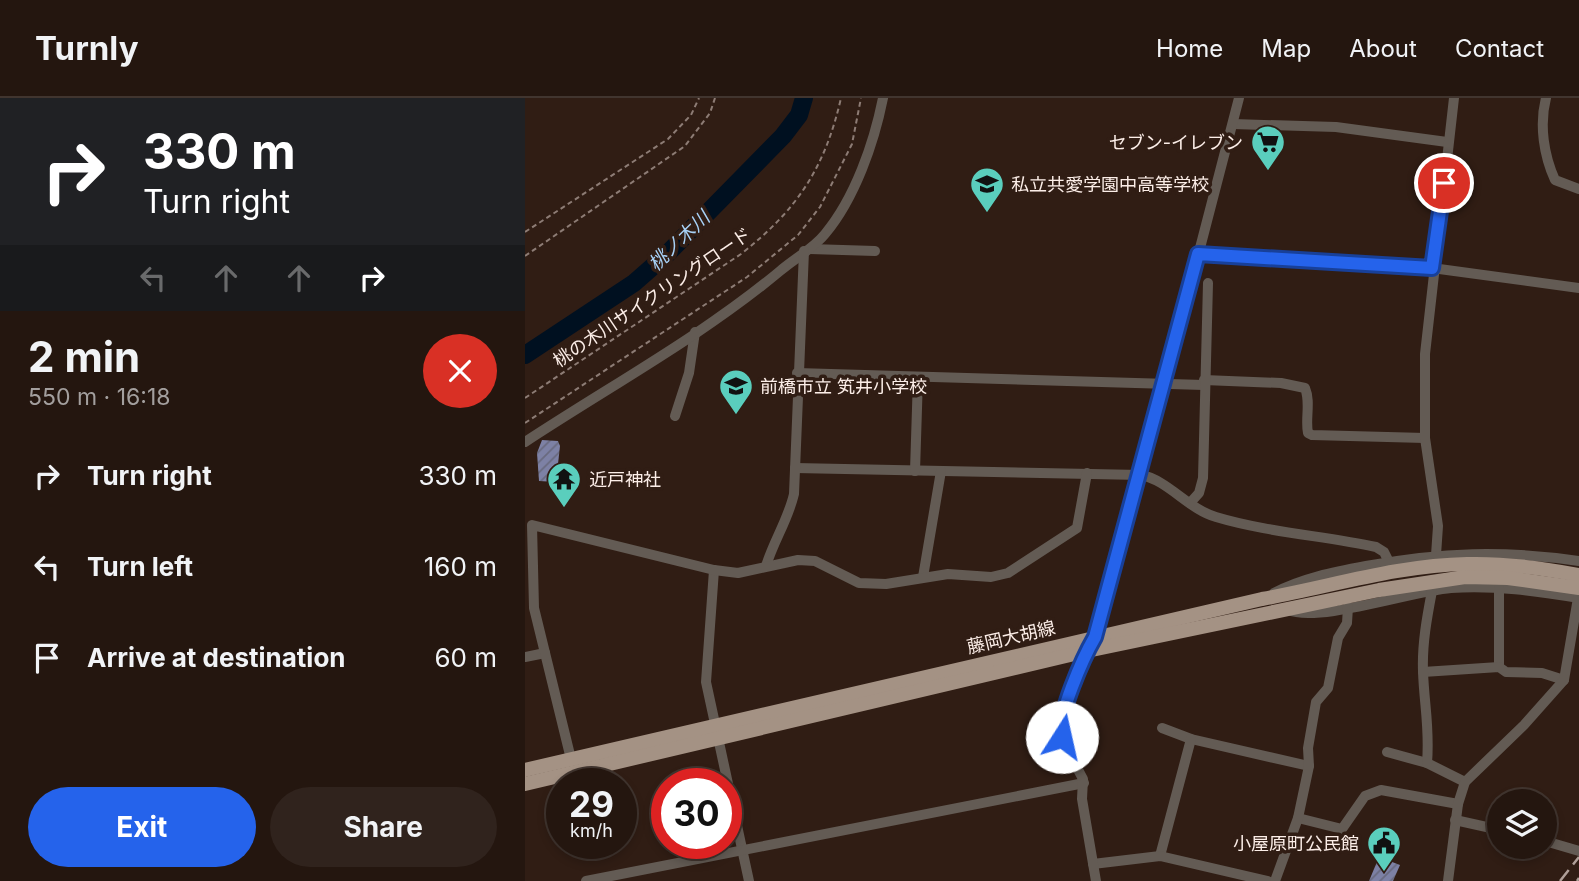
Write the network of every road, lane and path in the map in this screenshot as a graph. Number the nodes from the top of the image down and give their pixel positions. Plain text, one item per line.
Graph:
1 (699, 98) edge
2 (715, 98) edge
3 (841, 98) edge
4 (861, 98) edge
5 (883, 98) edge
6 (1239, 98) edge
7 (1454, 98) edge
8 (1546, 98) edge
9 (1233, 124) junction
10 (1447, 142) junction
11 (1579, 189) edge
12 (525, 232) edge
13 (807, 250) junction
14 (875, 251) dead end
15 (1198, 254) junction
16 (525, 256) edge
17 (1432, 268) junction
18 (1208, 283) dead end
19 (1579, 288) edge
20 (695, 332) junction
21 (797, 373) junction
22 (918, 377) junction
23 (1204, 382) junction
24 (1162, 385) junction
25 (525, 398) edge
26 (674, 416) dead end
27 (525, 423) edge
28 (1425, 438) junction
29 (525, 442) edge
30 (796, 468) junction
31 (915, 471) junction
32 (941, 471) junction
33 (1087, 473) junction
34 (1141, 475) junction
35 (1190, 503) junction
36 (529, 522) edge
37 (1436, 555) junction
38 (1579, 561) edge
39 (1389, 562) junction
40 (766, 566) junction
41 (714, 570) junction
42 (1579, 575) edge
43 (923, 577) junction
44 (1505, 577) junction
45 (1433, 591) junction
46 (1579, 594) edge
47 (1262, 599) junction
48 (1345, 608) junction
49 (1286, 609) junction
50 (1095, 637) junction
51 (1087, 650) junction
52 (545, 653) junction
53 (525, 657) edge
54 (1499, 667) junction
55 (1423, 672) junction
56 (1564, 680) junction
57 (1162, 728) dead end
58 (718, 730) junction
59 (1191, 739) junction
60 (1387, 752) dead end
61 (572, 759) junction
62 (1427, 763) junction
63 (1309, 766) junction
64 (525, 770) edge
65 (1465, 782) junction
66 (1084, 783) junction
67 (525, 784) edge
68 (1458, 804) junction
69 (1298, 817) junction
70 (1455, 820) junction
71 (1487, 827) edge
72 (1557, 844) edge
73 (1579, 849) edge
74 (743, 852) junction
75 (1160, 856) junction
76 (1093, 864) junction
77 (586, 881) edge
78 (749, 881) edge
79 (1096, 881) edge
80 (1268, 881) edge
81 (1275, 881) edge
82 (1448, 881) edge

1 - 12 path
2 - 16 path
3 - 25 path, 桃の木川サイクリングロード
4 - 27 path
5 - 13 street
6 - 9 street
7 - 10 street
8 - 11 street
9 - 10 street
9 - 15 street
10 - 17 street
13 - 14 street
13 - 20 street
13 - 21 street
15 - 17 street
15 - 24 street
17 - 19 street
17 - 28 street
18 - 23 street
20 - 26 street
20 - 29 street
21 - 22 street
21 - 30 street
22 - 24 street
22 - 31 street
23 - 24 street
23 - 28 street
23 - 35 street
24 - 34 street
28 - 37 street
30 - 31 street
30 - 40 street
31 - 32 street
32 - 33 street
32 - 43 street
33 - 34 street
33 - 43 street
34 - 35 street
34 - 50 street
35 - 39 street
36 - 41 street
36 - 52 street
37 - 38 street
37 - 39 street
39 - 47 street
40 - 41 street
40 - 43 street
41 - 58 street
42 - 44 main road
44 - 45 street
44 - 46 main road
44 - 47 main road, 藤岡大胡線
44 - 49 main road, 藤岡大胡線
44 - 54 street
45 - 48 street
45 - 55 street
46 - 56 street
47 - 50 main road, 藤岡大胡線
48 - 49 street
48 - 63 street
49 - 51 main road, 藤岡大胡線
50 - 51 street
50 - 58 main road, 藤岡大胡線
51 - 58 main road, 藤岡大胡線
51 - 66 street
52 - 53 street
52 - 61 street
54 - 55 street
54 - 56 street
55 - 62 street
56 - 65 street
57 - 59 street
58 - 61 main road, 藤岡大胡線
58 - 67 main road, 藤岡大胡線
58 - 74 street
59 - 63 street
59 - 75 street
60 - 62 street
61 - 64 main road, 藤岡大胡線
62 - 65 street
63 - 69 street
65 - 68 street
66 - 74 street
66 - 76 street
68 - 69 street
68 - 70 street
69 - 81 street
70 - 71 street
70 - 82 street
72 - 73 street
74 - 77 street
74 - 78 street
75 - 76 street
75 - 80 street
76 - 79 street

